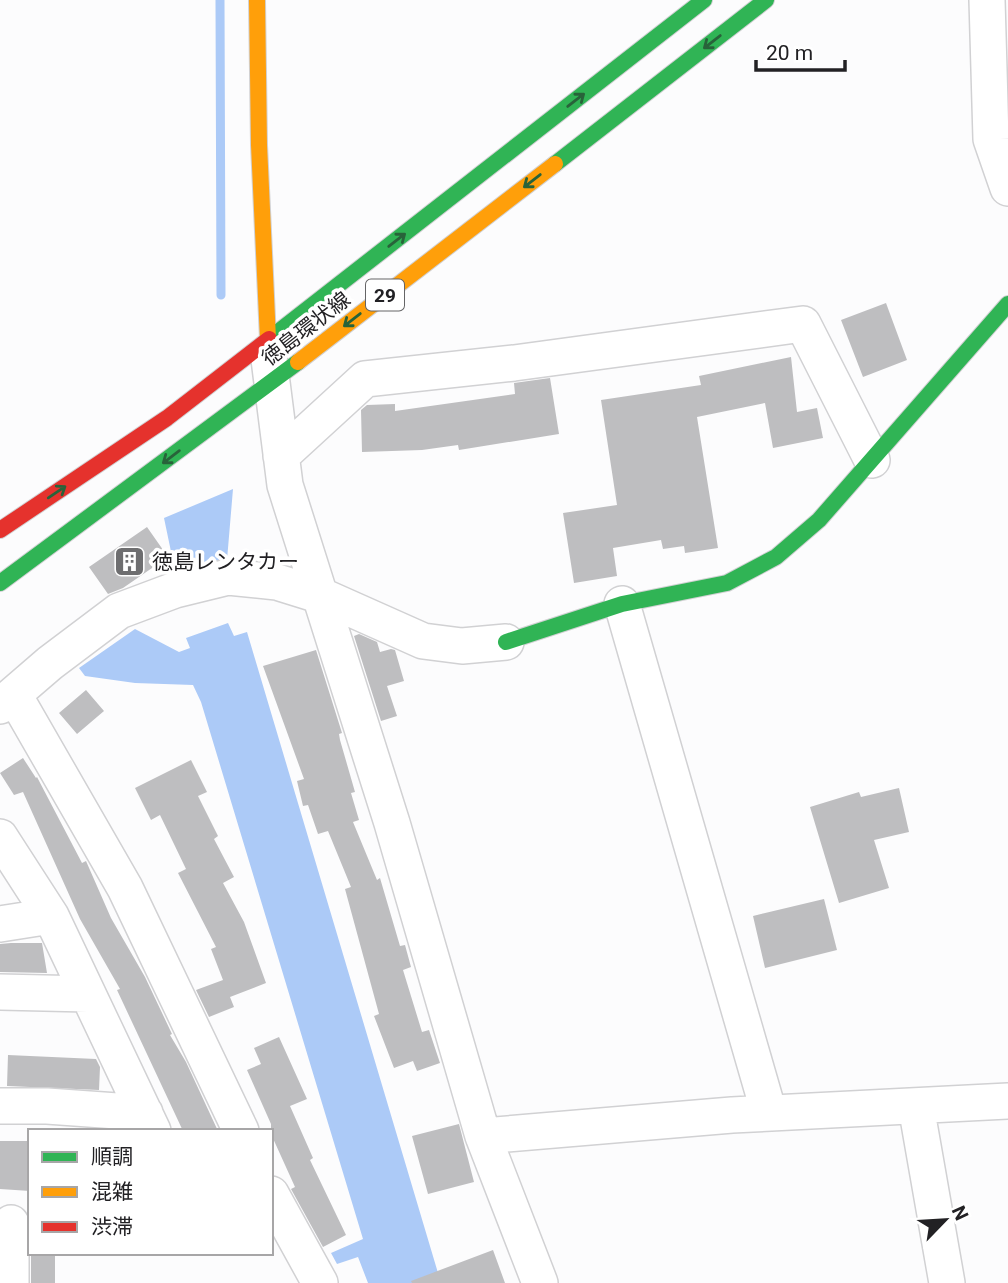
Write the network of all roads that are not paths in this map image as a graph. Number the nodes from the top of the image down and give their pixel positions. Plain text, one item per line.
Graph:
1 (257, 0) edge
2 (704, 0) edge
3 (766, 0) edge
4 (987, 0) edge
5 (1008, 188) edge
6 (1008, 304) edge
7 (268, 339) junction
8 (271, 383) junction
9 (281, 456) junction
10 (872, 460) junction
11 (0, 530) edge
12 (0, 583) edge
13 (322, 596) junction
14 (622, 604) junction
15 (506, 642) joint
16 (7, 701) edge
17 (0, 837) edge
18 (51, 916) junction
19 (0, 924) edge
20 (0, 992) edge
21 (89, 994) junction
22 (1008, 1101) edge
23 (0, 1106) edge
24 (916, 1106) junction
25 (769, 1114) junction
26 (149, 1122) edge
27 (240, 1129) edge
28 (483, 1136) junction
29 (273, 1198) edge
30 (14, 1224) edge
31 (11, 1283) edge
32 (320, 1283) edge
33 (540, 1283) edge
34 (947, 1283) edge

1 - 7 main road
7 -> 2 main road, 徳島環状線 / 29
3 -> 8 main road, 徳島環状線 / 29
4 - 5 street
6 - 10 main road
7 - 8 street
11 -> 7 main road, 徳島環状線 / 29
8 - 9 street
8 -> 12 main road, 徳島環状線 / 29
9 - 10 street
9 - 13 street
10 - 14 main road
13 - 15 street
13 - 16 street
13 - 28 street
14 - 15 main road
14 - 25 street
16 - 27 street
17 - 18 street
18 - 19 street
18 - 21 street
20 - 21 street
21 - 26 street
22 - 24 street
23 - 26 street
24 - 25 street
24 - 34 street
25 - 28 street
28 - 33 street
29 - 32 street
30 - 31 street

